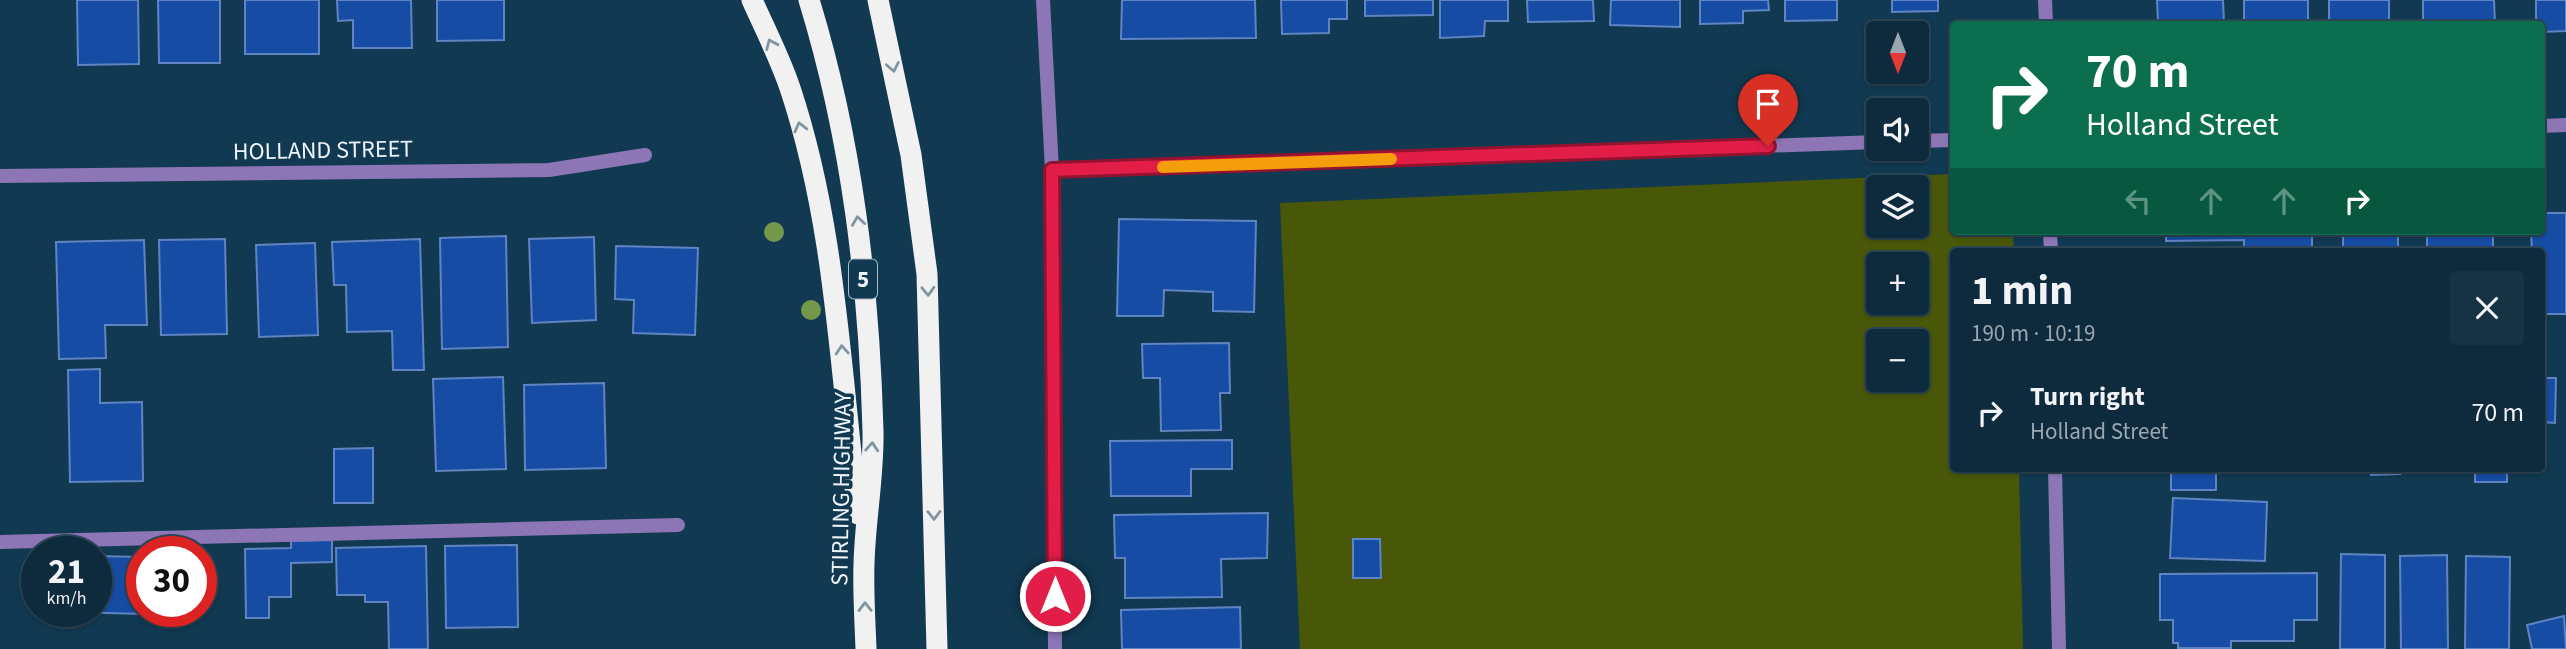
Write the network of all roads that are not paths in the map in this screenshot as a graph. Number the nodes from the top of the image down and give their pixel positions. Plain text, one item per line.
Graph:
1 (752, 0) edge
2 (809, 0) edge
3 (878, 0) edge
4 (1043, 0) edge
5 (2045, 0) edge
6 (2046, 21) edge
7 (2566, 125) edge
8 (2545, 126) edge
9 (1950, 140) edge
10 (1929, 141) edge
11 (1866, 142) edge
12 (645, 155) dead end
13 (1052, 170) junction
14 (0, 176) edge
15 (2055, 472) edge
16 (678, 525) dead end
17 (0, 542) edge
18 (864, 564) junction
19 (866, 649) edge
20 (937, 649) edge
21 (1055, 649) edge
22 (2059, 649) edge

18 -> 1 highway
18 -> 2 highway, STIRLING HIGHWAY / 5
3 -> 20 highway
4 - 13 street
5 - 6 street
7 - 8 street
9 - 10 street
11 - 13 street
12 - 14 street, HOLLAND STREET
13 - 21 street
15 - 22 street
16 - 17 street
19 -> 18 highway, STIRLING HIGHWAY / 5

